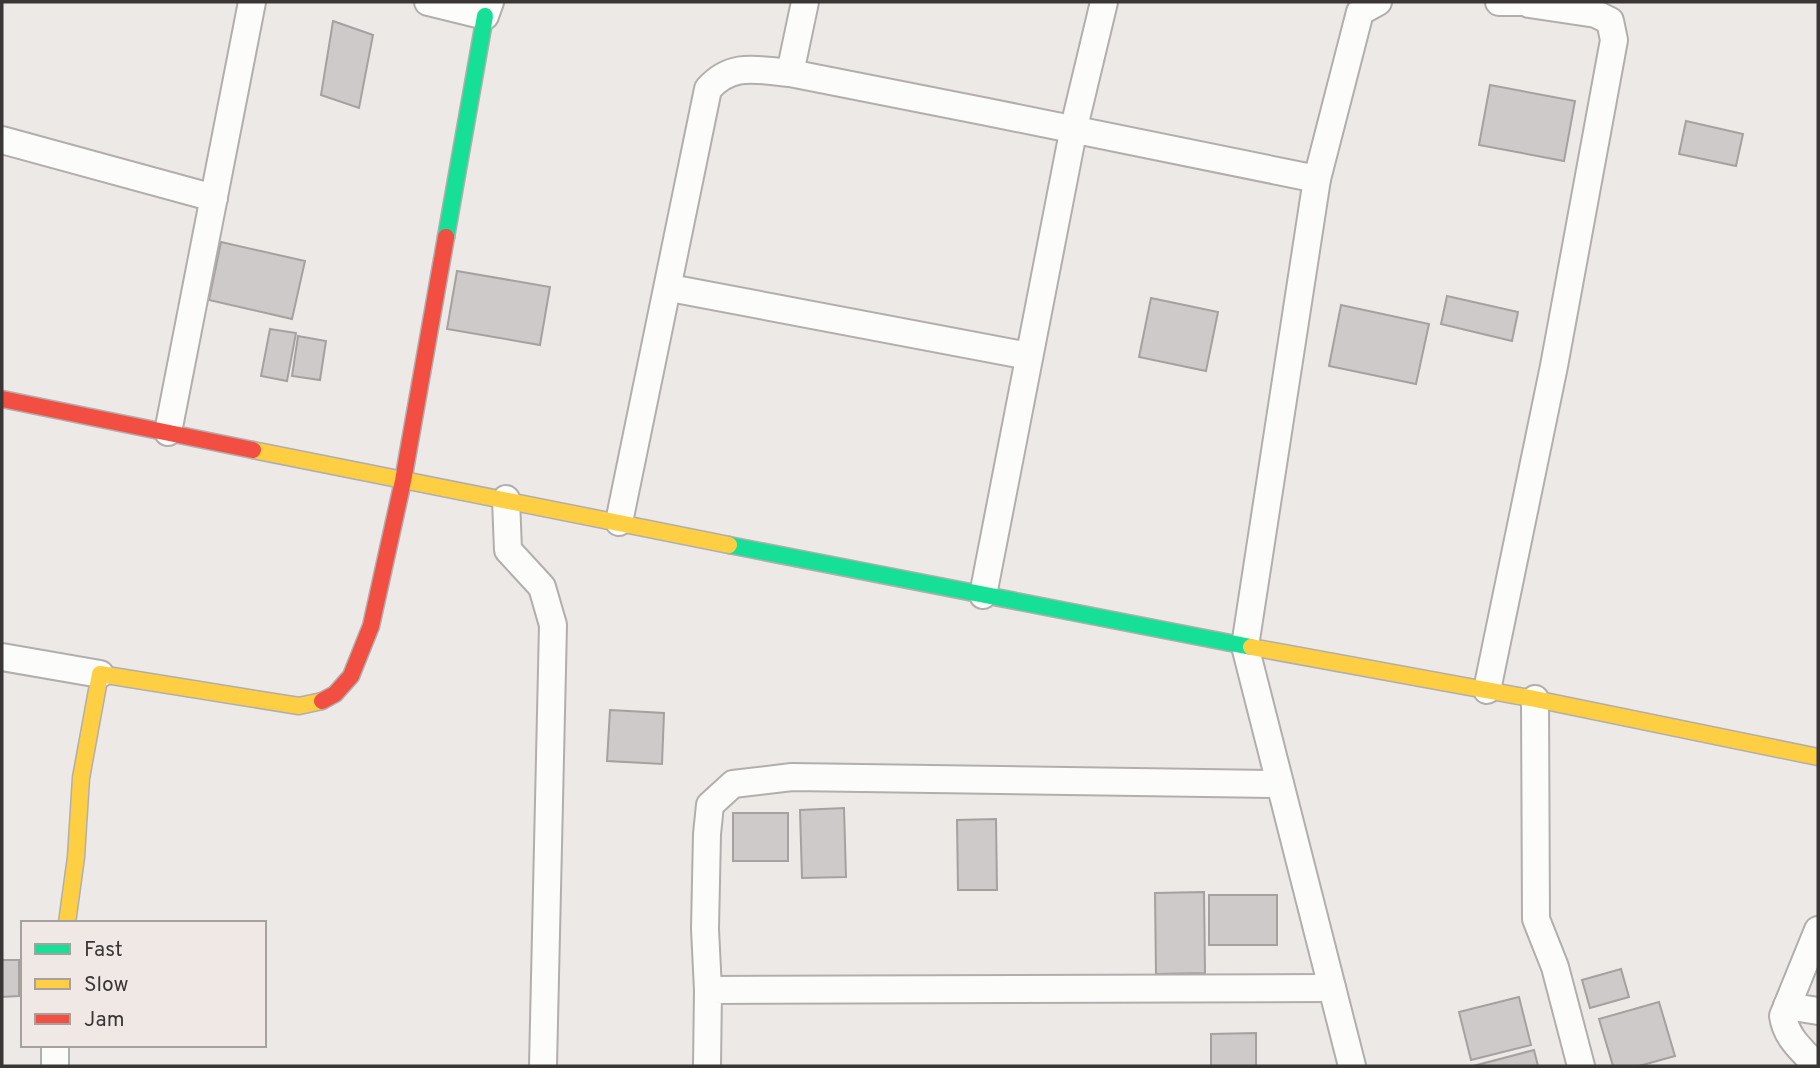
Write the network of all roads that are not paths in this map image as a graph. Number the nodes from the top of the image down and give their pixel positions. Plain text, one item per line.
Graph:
1 (252, 2) edge
2 (428, 2) edge
3 (805, 2) edge
4 (1104, 2) edge
5 (1378, 2) edge
6 (1499, 2) edge
7 (1529, 3) edge
8 (487, 9) edge
9 (790, 73) junction
10 (1074, 127) junction
11 (2, 140) edge
12 (1317, 179) junction
13 (214, 198) junction
14 (670, 288) junction
15 (1029, 356) junction
16 (2, 399) edge
17 (169, 432) junction
18 (402, 481) junction
19 (506, 499) junction
20 (619, 522) junction
21 (983, 594) junction
22 (1245, 646) junction
23 (2, 657) edge
24 (100, 674) junction
25 (1487, 690) junction
26 (1535, 699) junction
27 (1818, 757) edge
28 (1280, 784) junction
29 (67, 921) edge
30 (1818, 930) edge
31 (1332, 988) junction
32 (708, 990) junction
33 (1787, 1006) junction
34 (1818, 1011) edge
35 (55, 1047) edge
36 (55, 1066) edge
37 (544, 1066) edge
38 (707, 1066) edge
39 (1352, 1066) edge
40 (1581, 1066) edge
41 (1818, 1066) edge

1 - 13 street
2 - 8 street
3 - 9 street
4 - 10 street
5 - 12 street
6 - 7 street
7 - 25 street
8 - 18 street
9 - 10 street
9 - 14 street
10 - 12 street
10 - 15 street
11 - 13 street
12 - 22 street
13 - 17 street
14 - 15 street
14 - 20 street
15 - 21 street
16 - 17 street
17 - 18 street
18 - 19 street
18 - 24 street
19 - 20 street
19 - 37 street
20 - 21 street
21 - 22 street
22 - 25 street
22 - 28 street
23 - 24 street
24 - 29 street
25 - 26 street
26 - 27 street
26 - 40 street
28 - 31 street
28 - 32 street
30 - 33 street
31 - 32 street
31 - 39 street
32 - 38 street
33 - 34 street
33 - 41 street
35 - 36 street

